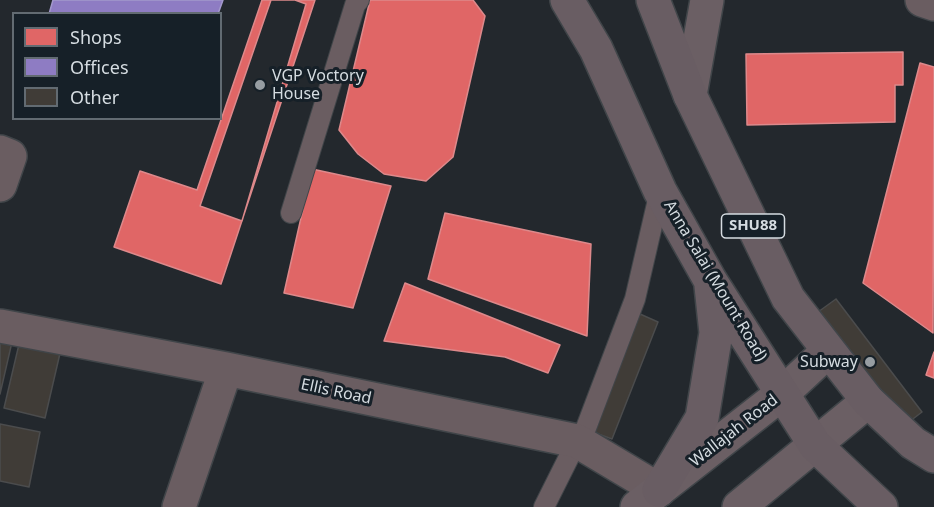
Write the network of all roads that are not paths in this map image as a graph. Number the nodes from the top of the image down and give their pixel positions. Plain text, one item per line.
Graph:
1 (359, 0) edge
2 (567, 0) edge
3 (653, 0) edge
4 (707, 0) edge
5 (922, 0) edge
6 (934, 4) edge
7 (690, 94) junction
8 (0, 152) edge
9 (0, 185) edge
10 (660, 191) junction
11 (291, 213) dead end
12 (710, 280) junction
13 (0, 326) edge
14 (828, 351) junction
15 (226, 369) junction
16 (784, 392) junction
17 (868, 401) junction
18 (577, 441) junction
19 (815, 445) junction
20 (934, 456) edge
21 (648, 499) edge
22 (179, 507) edge
23 (544, 507) edge
24 (739, 507) edge
25 (881, 507) edge

1 - 11 lane
2 - 10 main road, Anna Salai (Mount Road)
3 - 7 main road
4 - 7 main road
5 - 6 street
7 - 14 main road, SHU88
8 - 9 street
10 - 12 main road, Anna Salai (Mount Road)
10 - 18 lane
12 - 16 main road, Anna Salai (Mount Road)
12 - 21 main road
13 - 15 street, Ellis Road
14 - 16 main road, Wallajah Road
14 - 17 main road, SHU88
15 - 18 street, Ellis Road
15 - 22 street
16 - 19 main road, Anna Salai (Mount Road)
16 - 21 main road, Wallajah Road
17 - 19 main road
17 - 20 main road, SHU88
18 - 21 street, Ellis Road
18 - 23 lane
19 - 24 main road
19 - 25 main road, Anna Salai (Mount Road)

